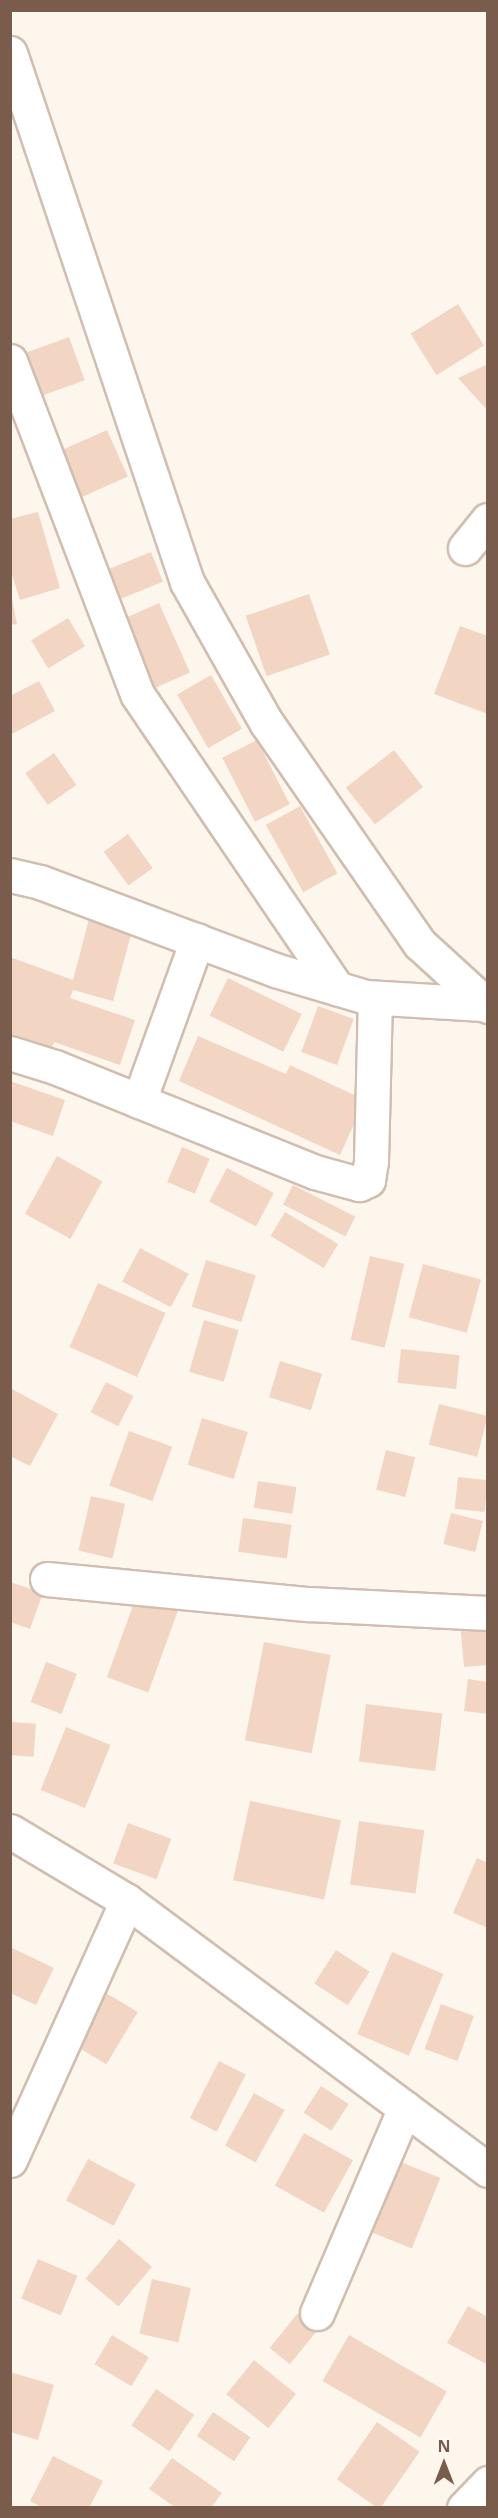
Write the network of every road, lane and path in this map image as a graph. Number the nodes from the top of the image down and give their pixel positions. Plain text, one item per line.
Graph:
1 (10, 53) edge
2 (10, 361) edge
3 (488, 520) edge
4 (465, 548) dead end
5 (10, 875) edge
6 (197, 940) junction
7 (337, 988) junction
8 (375, 999) junction
9 (485, 1005) edge
10 (10, 1053) edge
11 (139, 1101) junction
12 (47, 1579) dead end
13 (488, 1613) edge
14 (10, 1832) edge
15 (127, 1901) junction
16 (405, 2108) junction
17 (10, 2160) edge
18 (488, 2170) edge
19 (317, 2313) dead end
20 (488, 2483) edge
21 (464, 2508) edge

1 - 9 street
2 - 7 street
3 - 4 street
5 - 6 street
6 - 7 street
6 - 11 street
7 - 8 street
8 - 9 street
8 - 11 street
10 - 11 street
12 - 13 street
14 - 15 street
15 - 16 street
15 - 17 street
16 - 18 street
16 - 19 street
20 - 21 street

